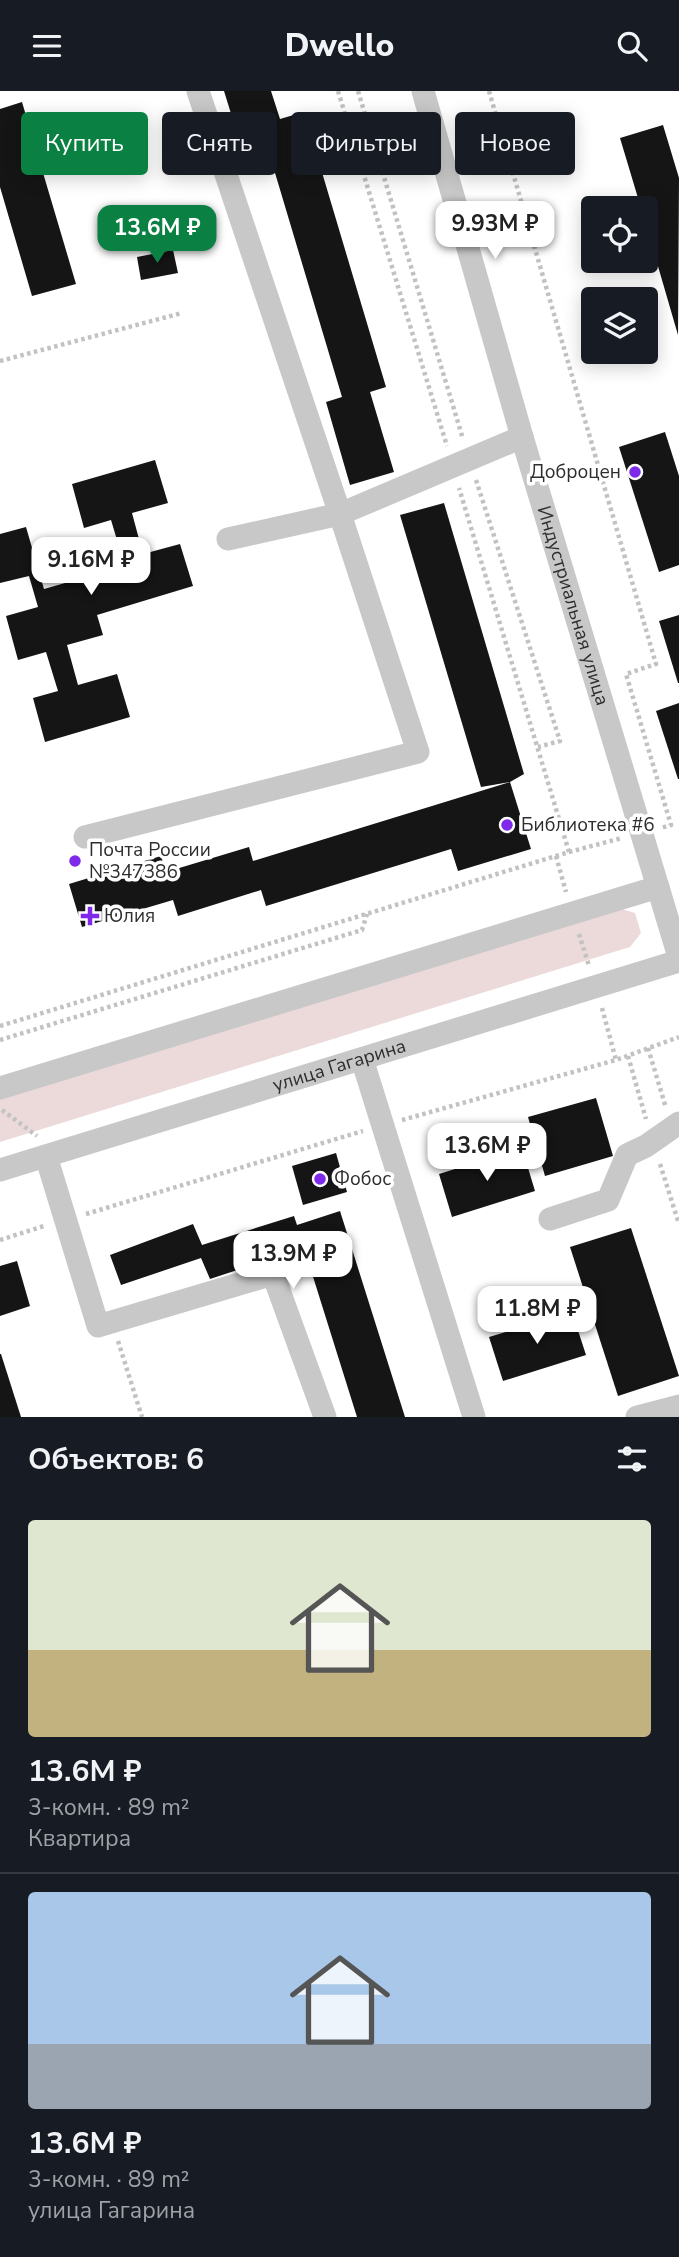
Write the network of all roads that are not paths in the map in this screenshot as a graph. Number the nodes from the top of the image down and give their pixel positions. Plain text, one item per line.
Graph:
1 (198, 91) edge
2 (431, 93) edge
3 (522, 437) junction
4 (340, 514) junction
5 (228, 539) dead end
6 (85, 837) dead end
7 (658, 887) junction
8 (679, 959) edge
9 (362, 1059) junction
10 (0, 1088) edge
11 (675, 1124) edge
12 (52, 1154) junction
13 (0, 1170) edge
14 (550, 1219) dead end
15 (679, 1405) edge
16 (325, 1417) edge
17 (474, 1417) edge
18 (637, 1417) edge

1 - 4 street
2 - 3 street, Индустриальная улица
3 - 4 street
3 - 7 street, Индустриальная улица
4 - 5 street
4 - 6 street
7 - 8 street, Индустриальная улица
7 - 10 street
8 - 9 street, улица Гагарина
9 - 12 street, улица Гагарина
9 - 17 street
11 - 14 street
12 - 13 street, улица Гагарина
12 - 16 street
15 - 18 street

